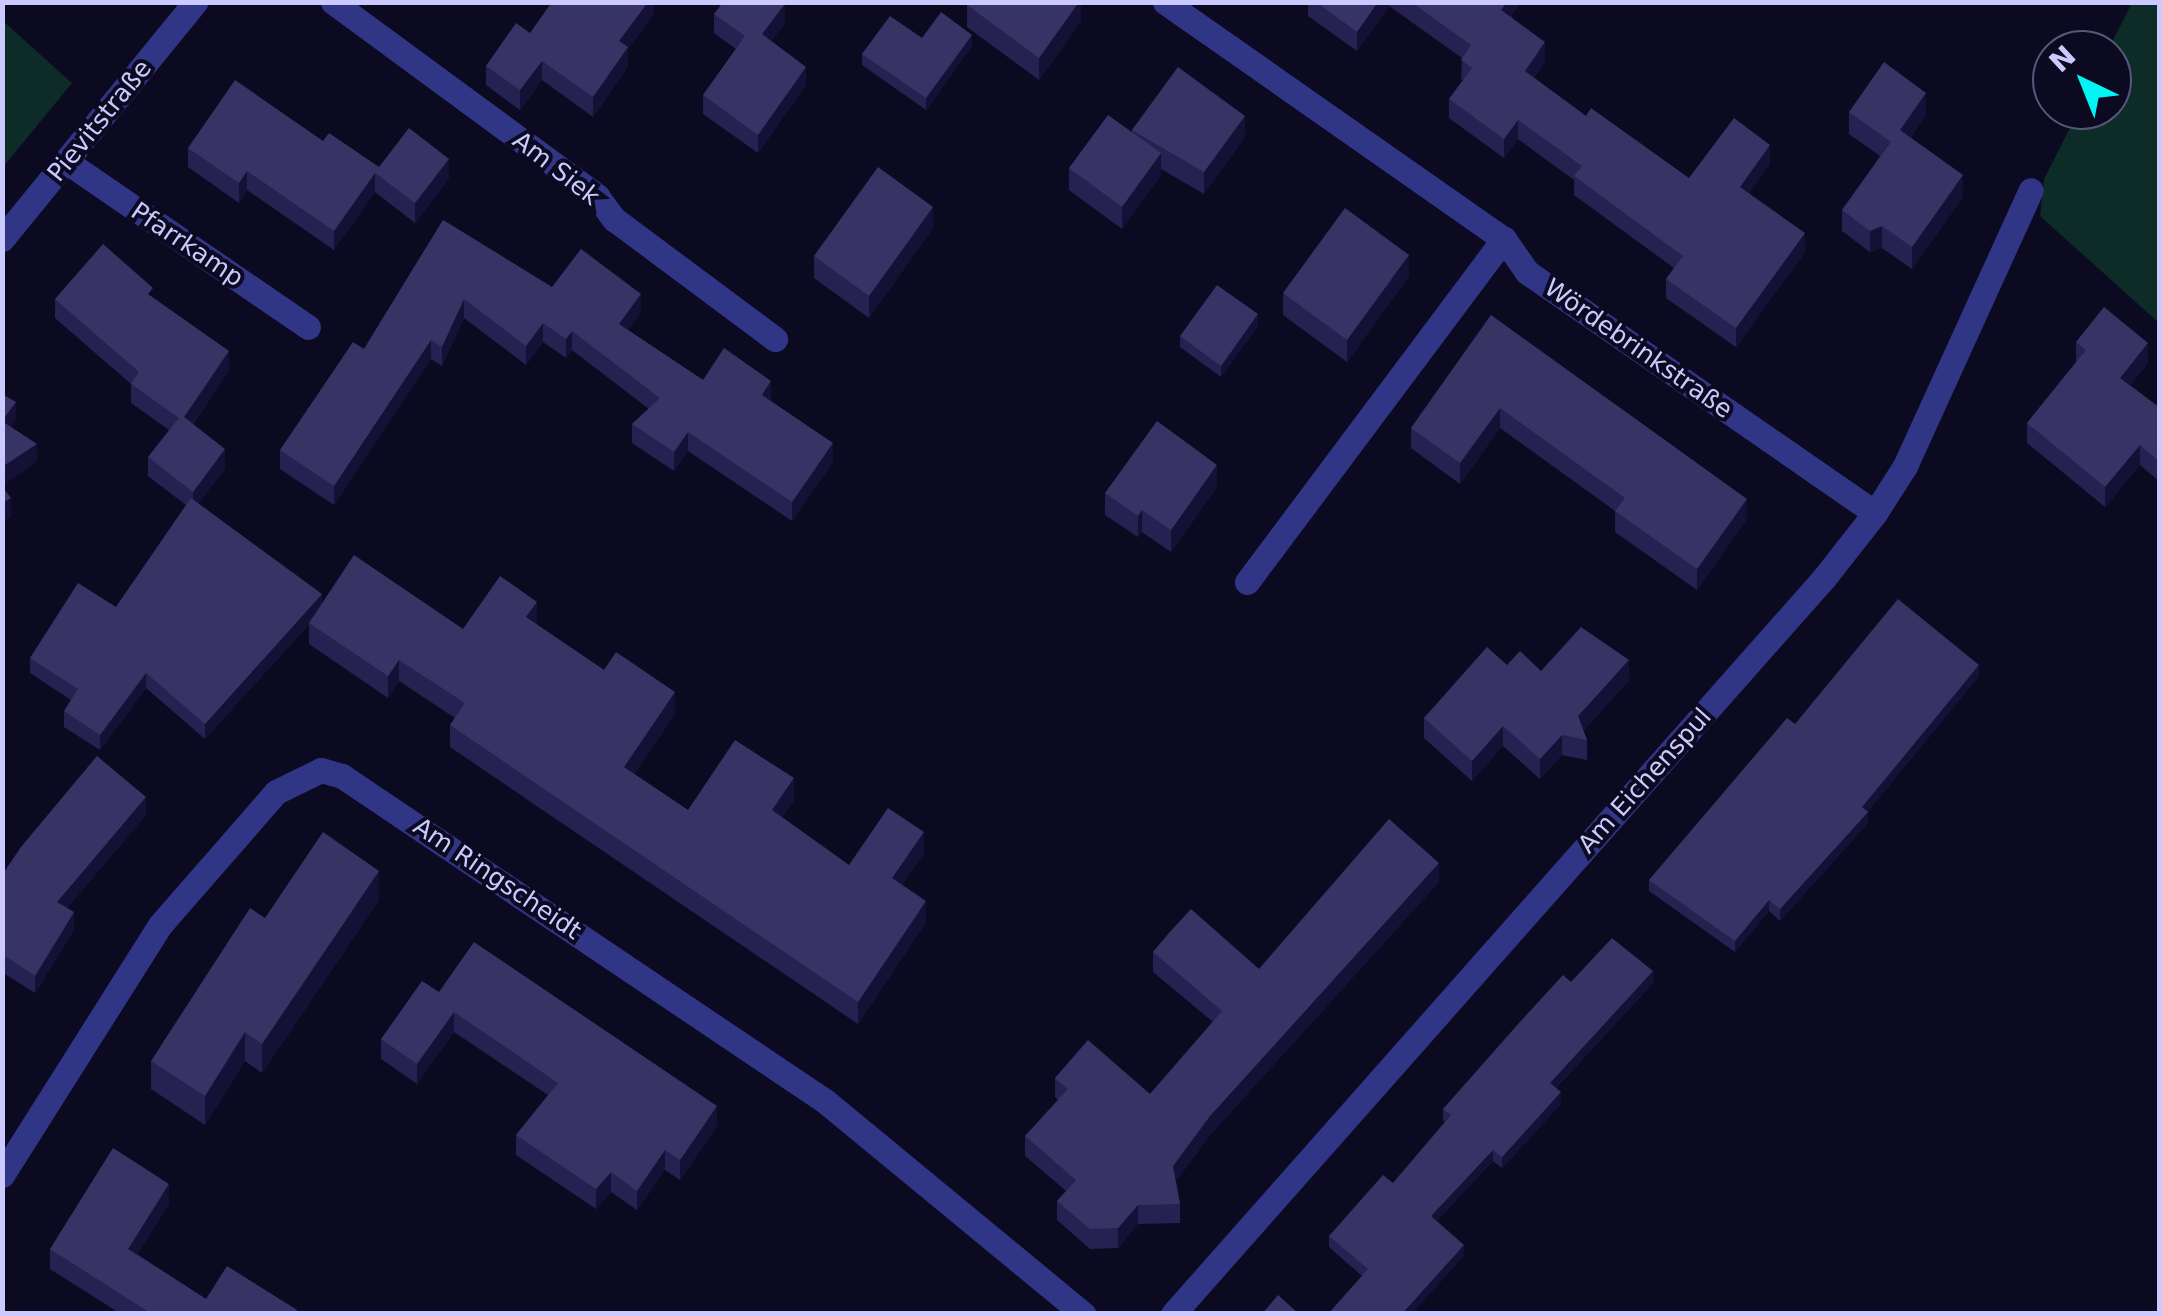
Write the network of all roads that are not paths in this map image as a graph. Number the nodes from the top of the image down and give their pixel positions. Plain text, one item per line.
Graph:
1 (196, 2) edge
2 (333, 2) edge
3 (1165, 2) edge
4 (68, 162) junction
5 (2030, 190) dead end
6 (2, 239) edge
7 (1504, 239) junction
8 (308, 327) dead end
9 (774, 339) dead end
10 (1875, 512) junction
11 (1247, 582) dead end
12 (2, 1174) edge
13 (1083, 1314) edge
14 (1174, 1314) edge

1 - 4 street, Pievitstraße
2 - 9 street, Am Siek
3 - 7 street, Wördebrinkstraße
4 - 6 street, Pievitstraße
4 - 8 street, Pfarrkamp
5 - 10 street, Am Eichenspul
7 - 10 street, Wördebrinkstraße
7 - 11 street
10 - 14 street, Am Eichenspul
12 - 13 street, Am Ringscheidt

